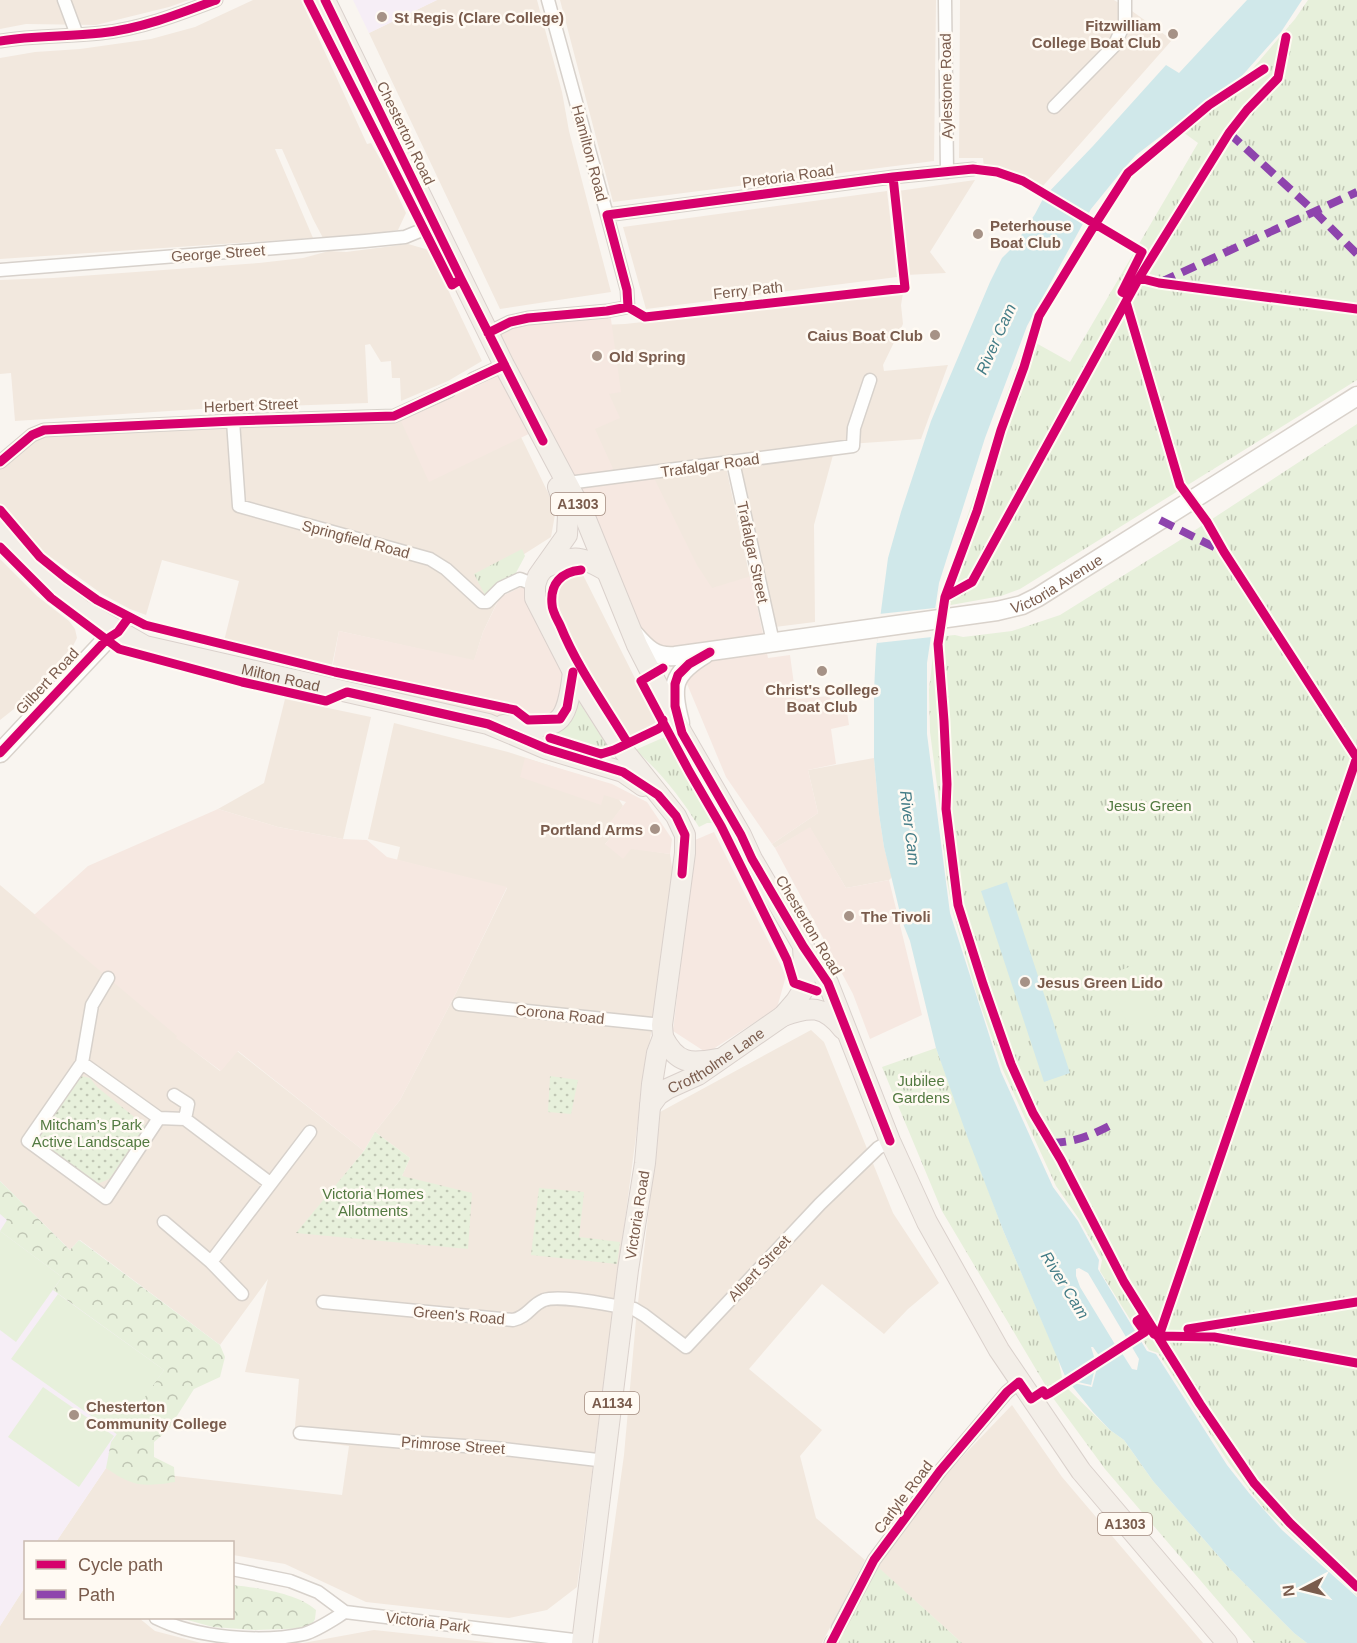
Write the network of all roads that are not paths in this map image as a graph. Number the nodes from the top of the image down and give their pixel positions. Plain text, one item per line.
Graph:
1 (64, 0) edge
2 (216, 0) edge
3 (325, 0) edge
4 (548, 0) edge
5 (945, 0) edge
6 (1125, 0) edge
7 (77, 35) junction
8 (0, 41) edge
9 (1054, 106) dead end
10 (973, 169) dead end
11 (947, 172) junction
12 (608, 215) junction
13 (434, 225) junction
14 (0, 270) edge
15 (488, 333) junction
16 (504, 365) junction
17 (474, 379) dead end
18 (870, 380) dead end
19 (449, 391) dead end
20 (1357, 396) edge
21 (233, 421) junction
22 (543, 441) junction
23 (0, 462) edge
24 (733, 462) junction
25 (568, 483) junction
26 (0, 530) edge
27 (605, 570) junction
28 (539, 577) junction
29 (118, 632) junction
30 (633, 633) junction
31 (773, 642) junction
32 (710, 652) junction
33 (573, 672) junction
34 (488, 724) junction
35 (682, 733) junction
36 (0, 753) edge
37 (658, 795) junction
38 (802, 946) junction
39 (108, 978) dead end
40 (459, 1004) dead end
41 (783, 1016) junction
42 (662, 1031) junction
43 (850, 1038) junction
44 (719, 1059) junction
45 (82, 1063) junction
46 (174, 1095) dead end
47 (650, 1106) junction
48 (159, 1118) junction
49 (185, 1119) junction
50 (310, 1131) dead end
51 (890, 1141) junction
52 (270, 1183) junction
53 (164, 1222) dead end
54 (211, 1262) junction
55 (242, 1293) dead end
56 (323, 1302) dead end
57 (624, 1308) junction
58 (1018, 1382) junction
59 (300, 1432) dead end
60 (606, 1461) junction
61 (234, 1569) edge
62 (345, 1612) junction
63 (160, 1619) edge
64 (838, 1628) dead end
65 (582, 1642) edge
66 (1227, 1643) edge

1 - 7 street
2 - 7 street
3 - 13 main road, Chesterton Road / A1303
4 - 12 street, Hamilton Road
5 - 11 street, Aylestone Road
6 - 9 street
7 - 8 street
10 - 11 street, Pretoria Road
11 - 12 street, Pretoria Road
12 - 15 street, Hamilton Road
13 - 14 street, George Street
13 - 15 main road, Chesterton Road / A1303
15 - 16 main road, Chesterton Road / A1303
16 - 17 street
16 - 22 main road, Chesterton Road / A1303
18 - 24 street, Trafalgar Road
19 - 21 street, Herbert Street
20 - 31 street, Victoria Avenue
21 - 23 street, Herbert Street
21 - 28 street, Springfield Road
22 - 25 main road, A1303
22 - 28 main road, A1303
24 - 25 street, Trafalgar Road
24 - 31 street, Trafalgar Street
25 - 27 main road, A1303
26 - 29 main road, Milton Road / A1134
27 - 28 main road
27 - 30 main road, Chesterton Road
28 - 33 main road, A1134
29 - 34 main road, Milton Road / A1134
29 - 36 street, Gilbert Road
30 - 32 street, Victoria Avenue
30 - 35 main road, Chesterton Road
31 - 32 street, Victoria Avenue
32 - 35 street
33 - 34 main road
33 - 37 main road, A1134
34 - 37 main road, Milton Road / A1134
35 - 38 main road, Chesterton Road
37 - 42 main road, Victoria Road / A1134
38 - 41 main road
38 - 43 main road, Chesterton Road
39 - 45 street
40 - 42 street, Corona Road
41 - 43 main road, A1303
41 - 44 main road, Croftholme Lane
42 - 44 main road
42 - 47 main road, Victoria Road / A1134
43 - 51 main road, Chesterton Road / A1303
44 - 47 main road, Croftholme Lane
45 - 48 street
45 - 48 street
46 - 49 street
47 - 57 main road, Victoria Road / A1134
48 - 49 street
49 - 52 street
50 - 52 street
51 - 57 street, Albert Street
51 - 58 main road, Chesterton Road / A1303
52 - 54 street
53 - 54 street
54 - 55 street
56 - 57 street, Green's Road
57 - 60 main road, Victoria Road / A1134
58 - 64 street, Carlyle Road
58 - 66 main road, Chesterton Road / A1303
59 - 60 street, Primrose Street
60 - 65 main road, Victoria Road / A1134
61 - 62 street, Victoria Park
62 - 63 street
62 - 65 street, Victoria Park

